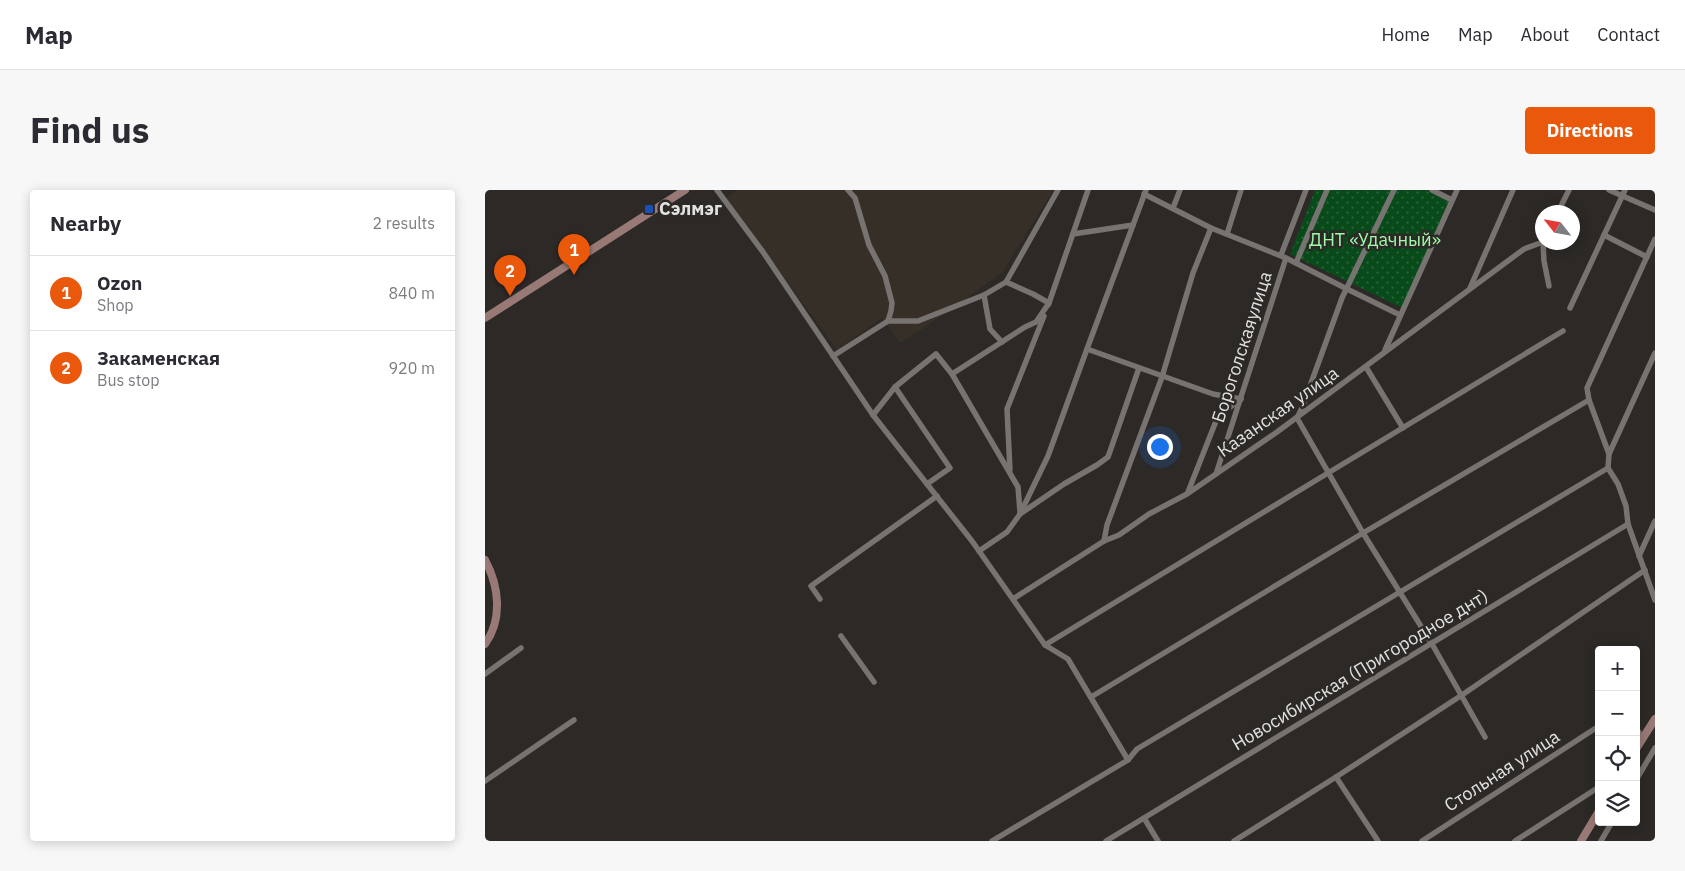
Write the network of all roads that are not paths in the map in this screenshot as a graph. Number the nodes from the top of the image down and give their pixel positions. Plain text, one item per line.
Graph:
1 (685, 190) edge
2 (717, 190) edge
3 (848, 190) edge
4 (1058, 190) edge
5 (1088, 190) edge
6 (1180, 190) edge
7 (1241, 190) edge
8 (1306, 190) edge
9 (1327, 190) edge
10 (1394, 190) edge
11 (1432, 190) edge
12 (1457, 190) edge
13 (1513, 190) edge
14 (1569, 190) edge
15 (1609, 190) edge
16 (1145, 192) edge
17 (1623, 193) edge
18 (1452, 200) junction
19 (1562, 205) edge
20 (1173, 208) junction
21 (1655, 210) edge
22 (1133, 225) junction
23 (1211, 228) junction
24 (1073, 234) junction
25 (1227, 234) junction
26 (1604, 235) junction
27 (1655, 240) edge
28 (1535, 245) edge
29 (1543, 250) edge
30 (1283, 256) junction
31 (1647, 257) junction
32 (1296, 263) junction
33 (1007, 282) junction
34 (1549, 286) dead end
35 (1347, 289) junction
36 (1469, 290) junction
37 (984, 295) junction
38 (1049, 304) junction
39 (1570, 308) dead end
40 (1400, 315) junction
41 (485, 318) edge
42 (888, 321) junction
43 (1563, 331) dead end
44 (1002, 342) junction
45 (1087, 349) junction
46 (1385, 352) junction
47 (1655, 353) edge
48 (833, 356) junction
49 (1366, 367) junction
50 (1139, 368) junction
51 (952, 374) junction
52 (1162, 377) junction
53 (895, 387) junction
54 (1241, 399) junction
55 (1589, 400) junction
56 (873, 415) junction
57 (1297, 418) junction
58 (1403, 428) junction
59 (1609, 454) junction
60 (1607, 468) junction
61 (1010, 472) junction
62 (1328, 472) junction
63 (1215, 474) junction
64 (927, 484) junction
65 (1187, 494) junction
66 (937, 496) junction
67 (1020, 514) junction
68 (1655, 521) edge
69 (1628, 524) junction
70 (1363, 533) junction
71 (1104, 541) junction
72 (979, 551) junction
73 (1639, 556) junction
74 (485, 560) edge
75 (1645, 570) junction
76 (1399, 592) junction
77 (819, 599) dead end
78 (1013, 599) junction
79 (1655, 600) edge
80 (841, 636) dead end
81 (485, 644) edge
82 (1432, 644) junction
83 (1045, 645) junction
84 (521, 648) dead end
85 (485, 674) edge
86 (874, 682) dead end
87 (1462, 694) junction
88 (1091, 697) junction
89 (1655, 719) edge
90 (574, 720) dead end
91 (1595, 729) edge
92 (1640, 734) edge
93 (1485, 737) dead end
94 (1643, 738) junction
95 (1640, 743) edge
96 (1655, 748) edge
97 (1128, 760) junction
98 (1640, 773) edge
99 (1336, 777) junction
100 (485, 781) edge
101 (1595, 789) edge
102 (1144, 818) junction
103 (1595, 818) edge
104 (1610, 826) edge
105 (992, 841) edge
106 (1105, 841) edge
107 (1158, 841) edge
108 (1234, 841) edge
109 (1378, 841) edge
110 (1421, 841) edge
111 (1515, 841) edge
112 (1581, 841) edge
113 (1601, 841) edge

1 - 41 main road
2 - 48 street
3 - 42 street
4 - 33 street
5 - 24 street
6 - 20 street
7 - 25 street
8 - 30 street, Бороголскаяулица
9 - 32 street
10 - 35 street
11 - 18 street
12 - 18 street
13 - 36 street
14 - 19 street
15 - 17 street
16 - 20 street
16 - 22 street
17 - 21 street
17 - 26 street
18 - 40 street
20 - 23 street
22 - 24 street
22 - 45 street
23 - 25 street
23 - 52 street
24 - 38 street
25 - 30 street
26 - 31 street
26 - 39 street
27 - 31 street
28 - 36 street, Казанская улица
29 - 34 street
30 - 32 street
30 - 54 street, Бороголскаяулица
31 - 55 street
32 - 35 street
33 - 37 street
33 - 38 street
35 - 40 street
35 - 57 street
36 - 46 street, Казанская улица
37 - 42 street
37 - 44 street
38 - 44 street
38 - 61 street
40 - 46 street
42 - 48 street
43 - 58 street
44 - 51 street
45 - 50 street
45 - 67 street
46 - 49 street, Казанская улица
47 - 59 street
48 - 56 street
49 - 57 street, Казанская улица
49 - 58 street
50 - 52 street
50 - 67 street
51 - 53 street
51 - 61 street
52 - 54 street
52 - 71 street
53 - 56 street
53 - 64 street
54 - 63 street, Бороголскаяулица
54 - 65 street, Казанская улица
55 - 59 street
55 - 70 street
56 - 64 street
57 - 62 street
57 - 63 street, Казанская улица
58 - 62 street
59 - 60 street
60 - 69 street
60 - 76 street
61 - 67 street
62 - 70 street
62 - 83 street
63 - 65 street, Казанская улица
64 - 66 street
65 - 71 street, Казанская улица
66 - 72 street
66 - 77 street
67 - 72 street
68 - 73 street
69 - 73 street
69 - 82 street, Новосибирская (Пригородное днт)
70 - 76 street
70 - 88 street
71 - 78 street, Казанская улица
72 - 78 street
73 - 75 street
74 - 81 main road
75 - 79 street
75 - 87 street
76 - 82 street
76 - 97 street
78 - 83 street
80 - 86 street
82 - 87 street
82 - 102 street, Новосибирская (Пригородное днт)
83 - 88 street
84 - 85 street
87 - 93 street
87 - 99 street
88 - 97 street
89 - 94 main road
90 - 100 street
91 - 110 street, Стольная улица
92 - 94 street
94 - 95 main road
96 - 98 street
97 - 105 street
99 - 108 street
99 - 109 street
101 - 111 street
102 - 106 street, Новосибирская (Пригородное днт)
102 - 107 street
103 - 112 main road
104 - 113 street

